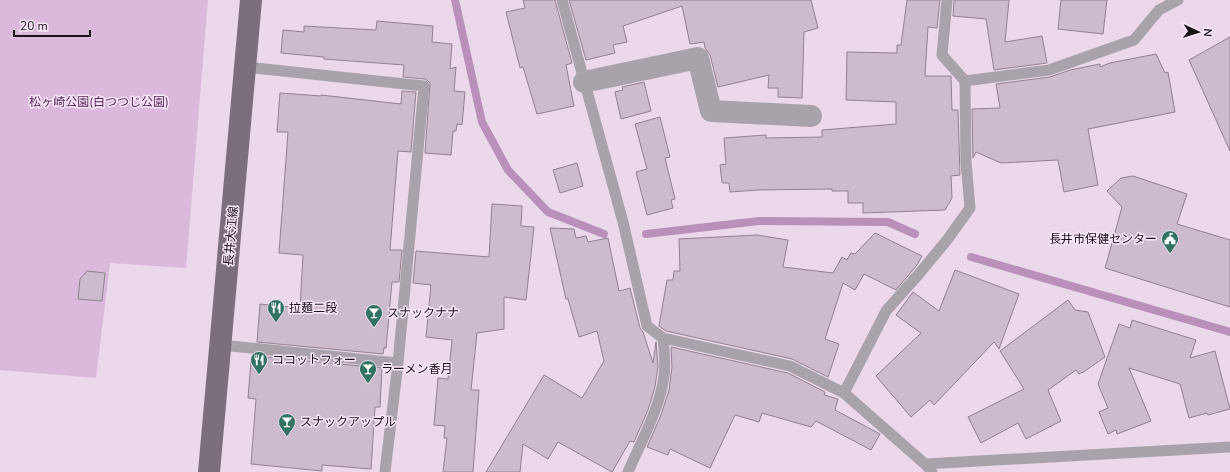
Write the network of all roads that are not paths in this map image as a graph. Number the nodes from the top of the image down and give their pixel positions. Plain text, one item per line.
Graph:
1 (251, 0) edge
2 (562, 0) edge
3 (947, 0) edge
4 (1178, 0) edge
5 (246, 67) junction
6 (584, 82) junction
7 (965, 82) junction
8 (811, 116) dead end
9 (663, 338) junction
10 (221, 345) junction
11 (398, 363) junction
12 (844, 393) junction
13 (1230, 447) edge
14 (928, 468) edge
15 (209, 472) edge
16 (385, 472) edge
17 (628, 472) edge

1 - 5 main road, 長井大江線
2 - 6 lane
3 - 7 lane
4 - 7 lane
5 - 10 main road, 長井大江線
5 - 11 lane
6 - 8 street
6 - 9 lane
7 - 12 lane
9 - 12 lane
9 - 17 lane
10 - 11 lane
10 - 15 main road, 長井大江線
11 - 16 lane
12 - 14 lane
13 - 14 lane

